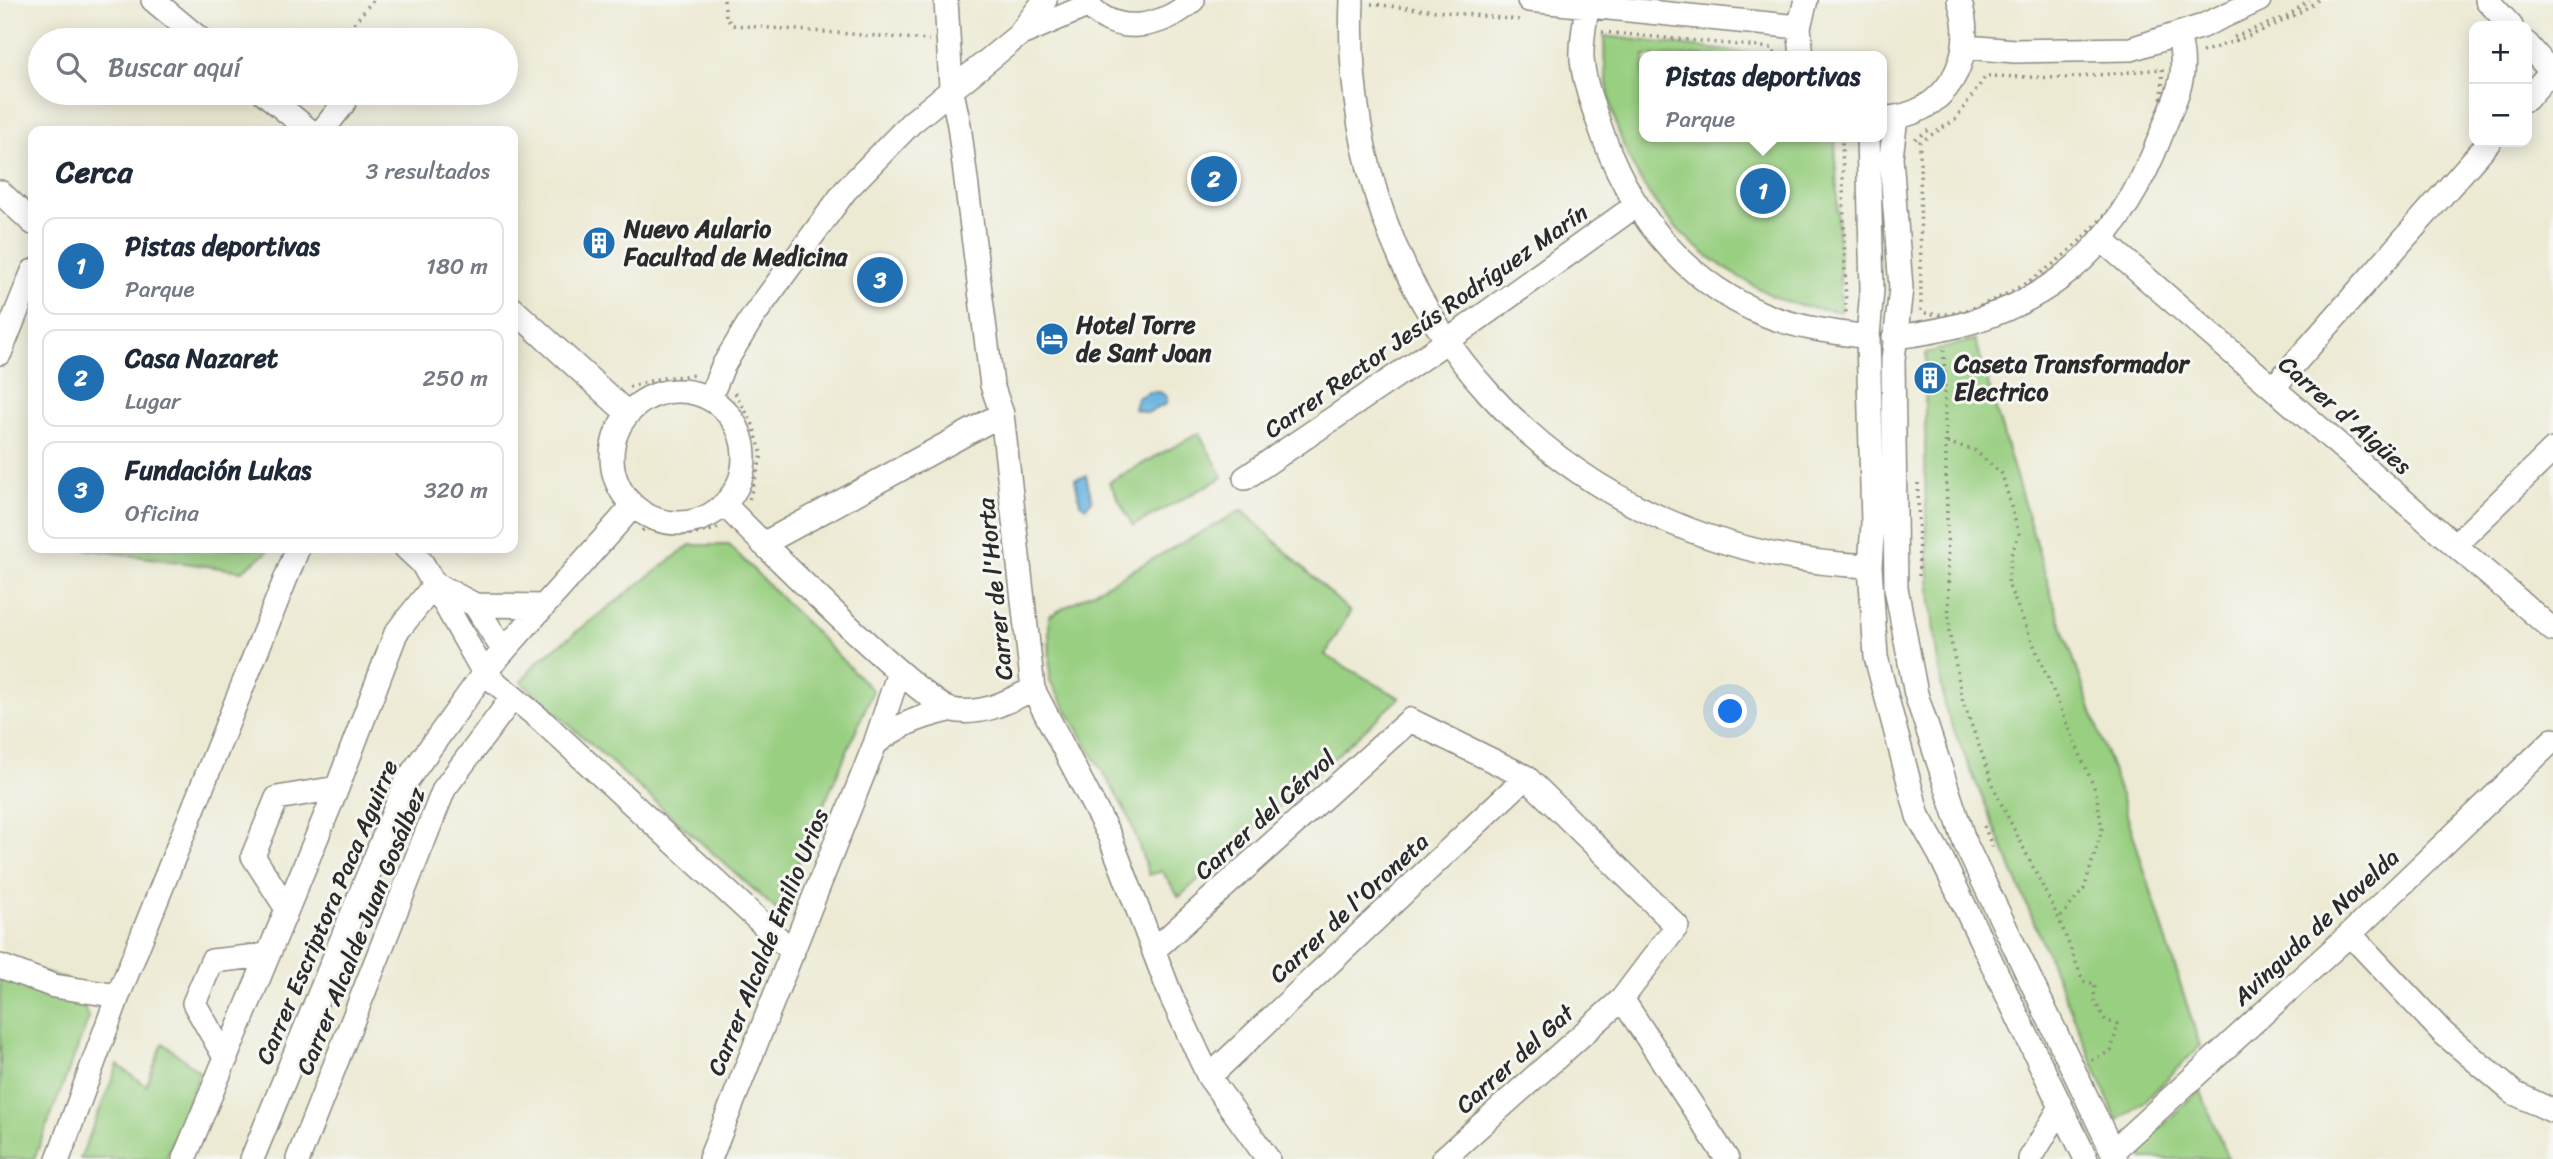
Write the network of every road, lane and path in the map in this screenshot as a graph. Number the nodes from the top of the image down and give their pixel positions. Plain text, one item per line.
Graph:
1 (153, 0) edge
2 (373, 0) edge
3 (724, 0) edge
4 (946, 0) edge
5 (1045, 0) edge
6 (1193, 0) edge
7 (1352, 0) edge
8 (1806, 0) edge
9 (1959, 0) edge
10 (2259, 0) edge
11 (2309, 0) edge
12 (2318, 0) edge
13 (2487, 0) edge
14 (1087, 2) edge
15 (1587, 6) junction
16 (1529, 10) edge
17 (2506, 21) edge
18 (1351, 24) junction
19 (1799, 27) junction
20 (187, 28) edge
21 (351, 28) edge
22 (1019, 34) junction
23 (2178, 34) junction
24 (948, 41) junction
25 (1591, 46) junction
26 (1966, 47) junction
27 (2532, 50) edge
28 (1774, 51) edge
29 (1776, 51) edge
30 (1801, 51) edge
31 (2163, 63) dead end
32 (1984, 68) dead end
33 (2081, 70) dead end
34 (2552, 72) edge
35 (951, 87) junction
36 (2532, 94) edge
37 (279, 105) edge
38 (342, 105) edge
39 (1889, 118) edge
40 (304, 126) edge
41 (326, 126) edge
42 (1842, 142) edge
43 (1849, 142) edge
44 (1920, 142) joint
45 (1868, 147) edge
46 (2485, 147) edge
47 (0, 192) edge
48 (0, 206) edge
49 (1635, 206) junction
50 (28, 218) edge
51 (28, 221) edge
52 (2102, 240) junction
53 (28, 284) edge
54 (518, 314) edge
55 (1837, 317) dead end
56 (1941, 332) junction
57 (1868, 337) junction
58 (1894, 337) junction
59 (1446, 342) junction
60 (0, 354) edge
61 (723, 366) junction
62 (622, 379) dead end
63 (2273, 388) junction
64 (710, 398) junction
65 (627, 413) junction
66 (1002, 414) junction
67 (1947, 443) junction
68 (2553, 450) edge
69 (1245, 478) dead end
70 (1918, 481) dead end
71 (724, 505) junction
72 (633, 506) junction
73 (613, 529) junction
74 (755, 536) junction
75 (2456, 544) junction
76 (296, 553) edge
77 (411, 553) edge
78 (1870, 566) junction
79 (435, 584) junction
80 (1919, 588) dead end
81 (475, 605) junction
82 (544, 606) junction
83 (2553, 630) edge
84 (504, 651) junction
85 (899, 672) junction
86 (484, 673) junction
87 (1033, 689) junction
88 (513, 697) junction
89 (949, 710) junction
90 (2553, 740) edge
91 (874, 744) junction
92 (1526, 777) junction
93 (337, 788) junction
94 (1982, 821) dead end
95 (1999, 861) dead end
96 (287, 909) junction
97 (2059, 919) junction
98 (2350, 934) junction
99 (1155, 949) junction
100 (793, 952) junction
101 (268, 955) junction
102 (0, 967) edge
103 (118, 996) junction
104 (1622, 999) junction
105 (2083, 1051) dead end
106 (226, 1059) junction
107 (2088, 1062) junction
108 (2091, 1070) dead end
109 (1209, 1077) junction
110 (2061, 1107) junction
111 (2553, 1111) edge
112 (2114, 1155) edge
113 (58, 1159) edge
114 (184, 1159) edge
115 (252, 1159) edge
116 (298, 1159) edge
117 (709, 1159) edge
118 (1268, 1159) edge
119 (1443, 1159) edge
120 (1727, 1159) edge
121 (2030, 1159) edge
122 (2086, 1159) edge

1 - 20 street
2 - 21 path
3 - 24 path
4 - 24 street, Carrer de l'Horta
5 - 22 street
6 - 14 street
7 - 18 street
8 - 19 street
9 - 26 street
10 - 23 street
11 - 12 path
13 - 17 street
14 - 22 street
15 - 16 street
15 - 19 street
15 - 25 street
16 - 18 path
18 - 59 street
19 - 30 street
22 - 35 street
23 - 26 street
23 - 52 street
24 - 35 street, Carrer de l'Horta
25 - 28 path
25 - 29 path
25 - 49 street
26 - 39 street
27 - 34 street
31 - 33 path
32 - 56 path
34 - 36 street
35 - 61 street
35 - 66 street, Carrer de l'Horta
37 - 40 street
38 - 41 street
39 - 58 street
42 - 55 path
43 - 45 path
44 - 44 path
45 - 57 street
46 - 63 street
47 - 50 street
48 - 51 street
49 - 57 street
49 - 59 street, Carrer Rector Jesús Rodríguez Marín
52 - 56 street
52 - 63 street, Carrer d'Aigües
53 - 60 street
54 - 65 street
56 - 58 street
56 - 67 path
57 - 78 street
58 - 112 street
59 - 69 street, Carrer Rector Jesús Rodríguez Marín
59 - 78 street
61 - 62 path
61 - 64 street
61 - 74 path
63 - 75 street, Carrer d'Aigües
64 - 65 street
64 - 71 street
65 - 72 street
66 - 74 street
66 - 87 street, Carrer de l'Horta
67 - 97 path
67 - 97 path
68 - 75 street
70 - 80 path
71 - 72 street
71 - 74 street
72 - 73 street, Carrer Escriptora Paca Aguirre
73 - 74 path
73 - 82 street, Carrer Escriptora Paca Aguirre
74 - 85 street
75 - 83 street, Carrer d'Aigües
76 - 103 street
77 - 79 street
78 - 110 street
79 - 81 street
79 - 86 street
79 - 93 street
81 - 82 street
81 - 84 street
82 - 84 street, Carrer Escriptora Paca Aguirre
84 - 86 street, Carrer Escriptora Paca Aguirre
85 - 89 street
85 - 91 street, Carrer Alcalde Emilio Urios
86 - 88 street
86 - 115 street, Carrer Escriptora Paca Aguirre
87 - 89 street
87 - 99 street, Carrer de l'Horta
88 - 100 street
88 - 116 street, Carrer Alcalde Juan Gosálbez
89 - 91 street
90 - 98 street, Avinguda de Novelda
91 - 100 street, Carrer Alcalde Emilio Urios
92 - 99 street, Carrer del Cérvol
92 - 104 street, Carrer del Gat
92 - 109 street, Carrer de l'Oroneta
93 - 96 street
93 - 96 street
94 - 95 path
96 - 101 street
97 - 107 path
98 - 111 street
98 - 112 street, Avinguda de Novelda
99 - 109 street, Carrer de l'Horta
100 - 117 street, Carrer Alcalde Emilio Urios
101 - 106 street
101 - 106 street
102 - 103 street
103 - 113 street
104 - 119 street, Carrer del Gat
104 - 120 street
105 - 107 path
106 - 114 street
107 - 108 path
109 - 118 street, Carrer de l'Horta
110 - 121 street
110 - 122 street

